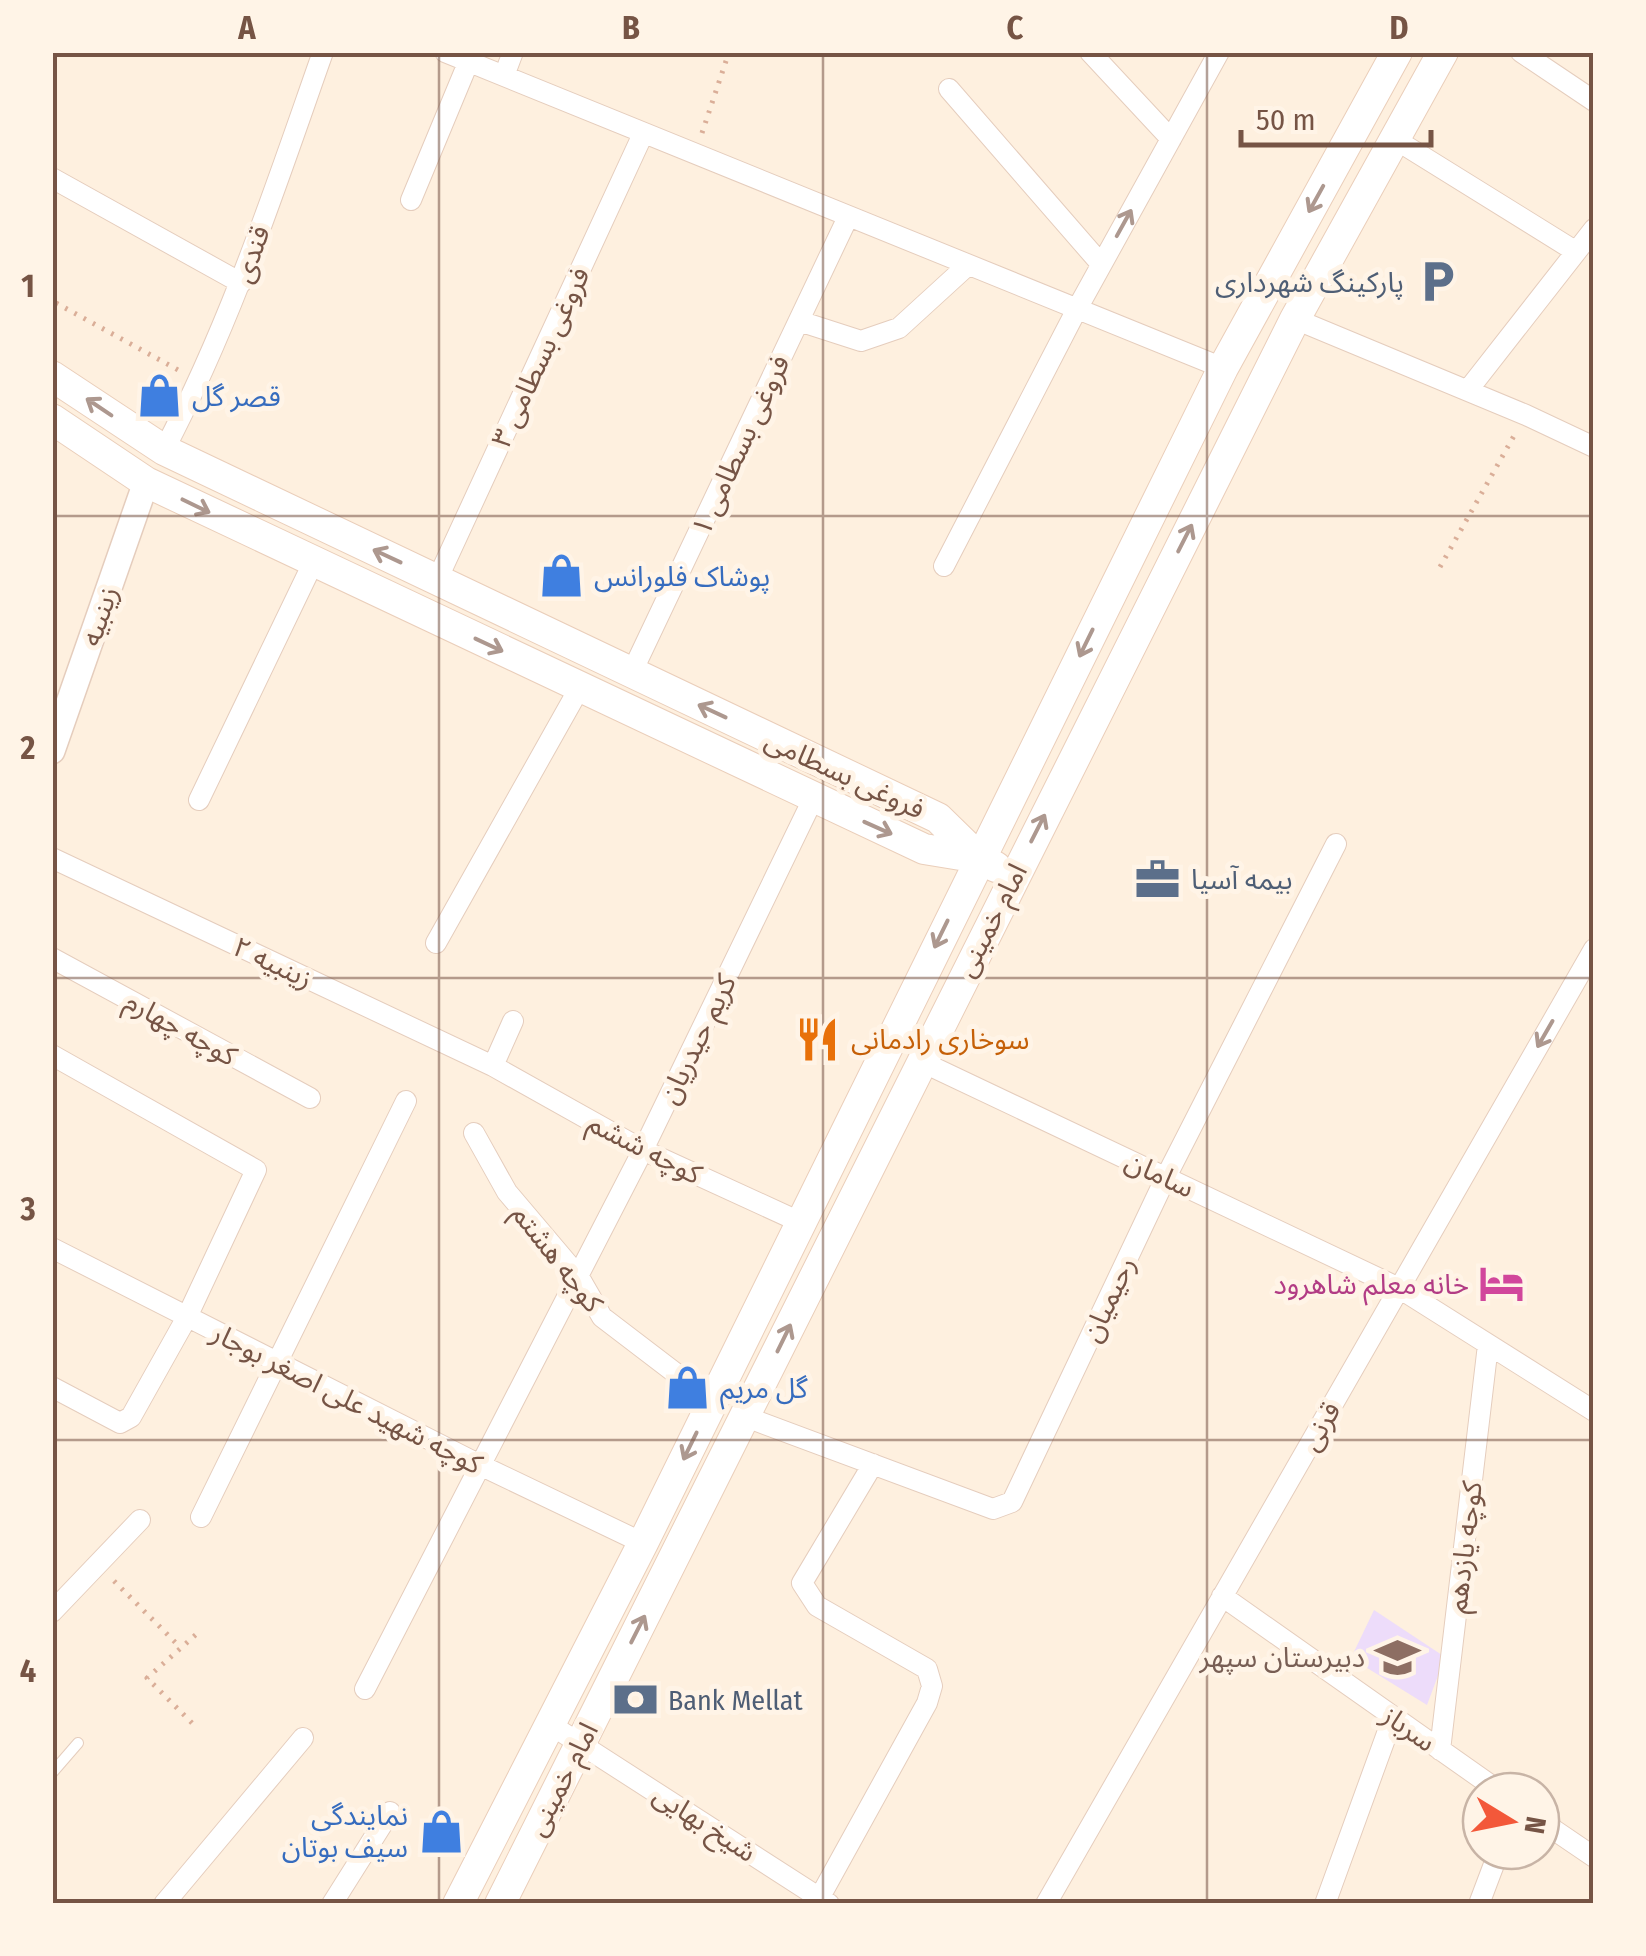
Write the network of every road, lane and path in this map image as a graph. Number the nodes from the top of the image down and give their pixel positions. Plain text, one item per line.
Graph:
1 (323, 52) edge
2 (514, 52) edge
3 (729, 52) edge
4 (1090, 52) edge
5 (1219, 52) edge
6 (1397, 52) edge
7 (1443, 52) edge
8 (1521, 52) edge
9 (454, 56) edge
10 (504, 76) junction
11 (950, 89) dead end
12 (1594, 101) edge
13 (643, 134) junction
14 (1393, 138) junction
15 (1171, 139) junction
16 (694, 155) junction
17 (52, 178) edge
18 (412, 200) dead end
19 (848, 217) junction
20 (1594, 229) edge
21 (1575, 251) junction
22 (1101, 264) junction
23 (968, 265) junction
24 (241, 283) junction
25 (56, 303) dead end
26 (1076, 308) junction
27 (1296, 319) junction
28 (798, 321) junction
29 (1223, 368) junction
30 (52, 376) edge
31 (200, 382) junction
32 (1468, 390) junction
33 (1526, 415) junction
34 (52, 420) edge
35 (1594, 447) edge
36 (164, 450) junction
37 (146, 482) junction
38 (313, 563) junction
39 (944, 566) dead end
40 (1440, 567) dead end
41 (437, 580) junction
42 (632, 672) junction
43 (580, 688) junction
44 (60, 702) edge
45 (52, 750) edge
46 (812, 799) junction
47 (199, 800) dead end
48 (1336, 844) dead end
49 (52, 858) edge
50 (979, 858) junction
51 (1014, 876) junction
52 (436, 942) dead end
53 (1594, 950) edge
54 (52, 958) edge
55 (513, 1021) dead end
56 (52, 1055) edge
57 (920, 1061) junction
58 (493, 1066) junction
59 (310, 1098) dead end
60 (406, 1101) dead end
61 (474, 1133) dead end
62 (643, 1150) junction
63 (1166, 1177) junction
64 (800, 1222) junction
65 (52, 1248) edge
66 (579, 1277) junction
67 (1399, 1288) junction
68 (187, 1316) junction
69 (1488, 1345) junction
70 (277, 1362) junction
71 (52, 1387) edge
72 (712, 1401) junction
73 (1594, 1411) edge
74 (746, 1416) junction
75 (873, 1464) junction
76 (482, 1466) junction
77 (201, 1517) dead end
78 (140, 1520) dead end
79 (642, 1543) junction
80 (98, 1564) junction
81 (1222, 1596) junction
82 (52, 1612) edge
83 (200, 1631) dead end
84 (180, 1648) junction
85 (365, 1689) dead end
86 (1394, 1718) junction
87 (192, 1722) dead end
88 (551, 1725) junction
89 (303, 1738) dead end
90 (581, 1742) junction
91 (78, 1743) dead end
92 (1440, 1750) junction
93 (1470, 1771) edge
94 (52, 1773) edge
95 (390, 1812) dead end
96 (1561, 1834) edge
97 (1594, 1857) edge
98 (1491, 1871) edge
99 (821, 1902) edge
100 (164, 1904) edge
101 (332, 1904) edge
102 (458, 1904) edge
103 (500, 1904) edge
104 (1046, 1904) edge
105 (1324, 1904) edge
106 (1479, 1904) edge

1 - 24 street, قندی
2 - 10 street
3 - 16 path
4 - 15 street
5 - 15 street
6 -> 29 main road, امام خمینی
7 - 14 main road, امام خمینی
8 - 12 street
9 - 10 street
9 - 18 street
10 - 13 street
11 - 22 street
13 - 16 street
13 - 41 street, فروغی بسطامی ۳
14 - 21 street
14 - 27 main road, امام خمینی
22 -> 15 street
16 - 19 street
17 - 24 street
19 - 23 street
19 - 28 street, فروغی بسطامی ۱
20 - 21 street
21 - 32 street
22 - 26 street
23 - 26 street
23 - 28 street
24 - 31 street, قندی
25 - 31 path
26 - 29 street
26 - 39 street
27 - 32 street
51 -> 27 main road, امام خمینی
28 - 42 street, فروغی بسطامی ۱
29 -> 50 main road, امام خمینی
36 -> 30 main road, فروغی بسطامی
31 - 36 street, قندی
32 - 33 street
33 - 35 street
33 - 40 path
34 - 37 main road, فروغی بسطامی
36 - 37 main road
41 -> 36 main road, فروغی بسطامی
37 -> 38 main road, فروغی بسطامی
37 - 44 street, زینبیه
38 -> 43 main road, فروغی بسطامی
38 - 47 street
41 - 42 main road, فروغی بسطامی
50 -> 42 main road, فروغی بسطامی
43 - 46 main road, فروغی بسطامی
43 - 52 street
44 - 45 street, زینبیه
46 -> 50 main road, فروغی بسطامی
46 - 62 street, کریم حیدریان
48 - 63 street, رحیمیان
49 - 58 street, زینبیه ۲
50 - 51 main road
50 -> 64 main road, امام خمینی
51 - 57 main road, امام خمینی
53 -> 67 street, قرنی
54 - 59 street, کوچه چهارم
55 - 58 street
56 - 68 street
57 - 63 street, سامان
74 -> 57 main road, امام خمینی
58 - 62 street, کوچه ششم
60 - 70 street
61 - 66 street, کوچه هشتم
62 - 64 street, کوچه ششم
62 - 66 street, کریم حیدریان
63 - 67 street, سامان
63 - 75 street, رحیمیان
64 - 72 main road, امام خمینی
65 - 68 street, کوچه شهید علی اصغر بوجار
66 - 72 street, کوچه هشتم
66 - 76 street, کریم حیدریان
67 - 69 street, سامان
67 - 81 street, قرنی
68 - 70 street, کوچه شهید علی اصغر بوجار
68 - 71 street
69 - 73 street, سامان
69 - 92 street, کوچه یازدهم
70 - 76 street, کوچه شهید علی اصغر بوجار
70 - 77 street
72 -> 79 main road, امام خمینی
74 - 75 street, رحیمیان
90 -> 74 main road, امام خمینی
75 - 99 street
76 - 79 street, کوچه شهید علی اصغر بوجار
76 - 85 street, کریم حیدریان
78 - 80 street
79 - 88 main road, امام خمینی
80 - 82 street
80 - 84 path
81 - 86 street, سرباز
81 - 104 street, قرنی
83 - 84 path
84 - 87 path
86 - 92 street, سرباز
86 - 105 street
88 - 90 street, شیخ بهایی
88 - 102 main road, امام خمینی
89 - 100 street
90 - 99 street, شیخ بهایی
90 - 103 main road, امام خمینی
91 - 94 lane
92 - 93 street, سرباز
95 - 101 street
96 - 97 street
98 - 106 street

